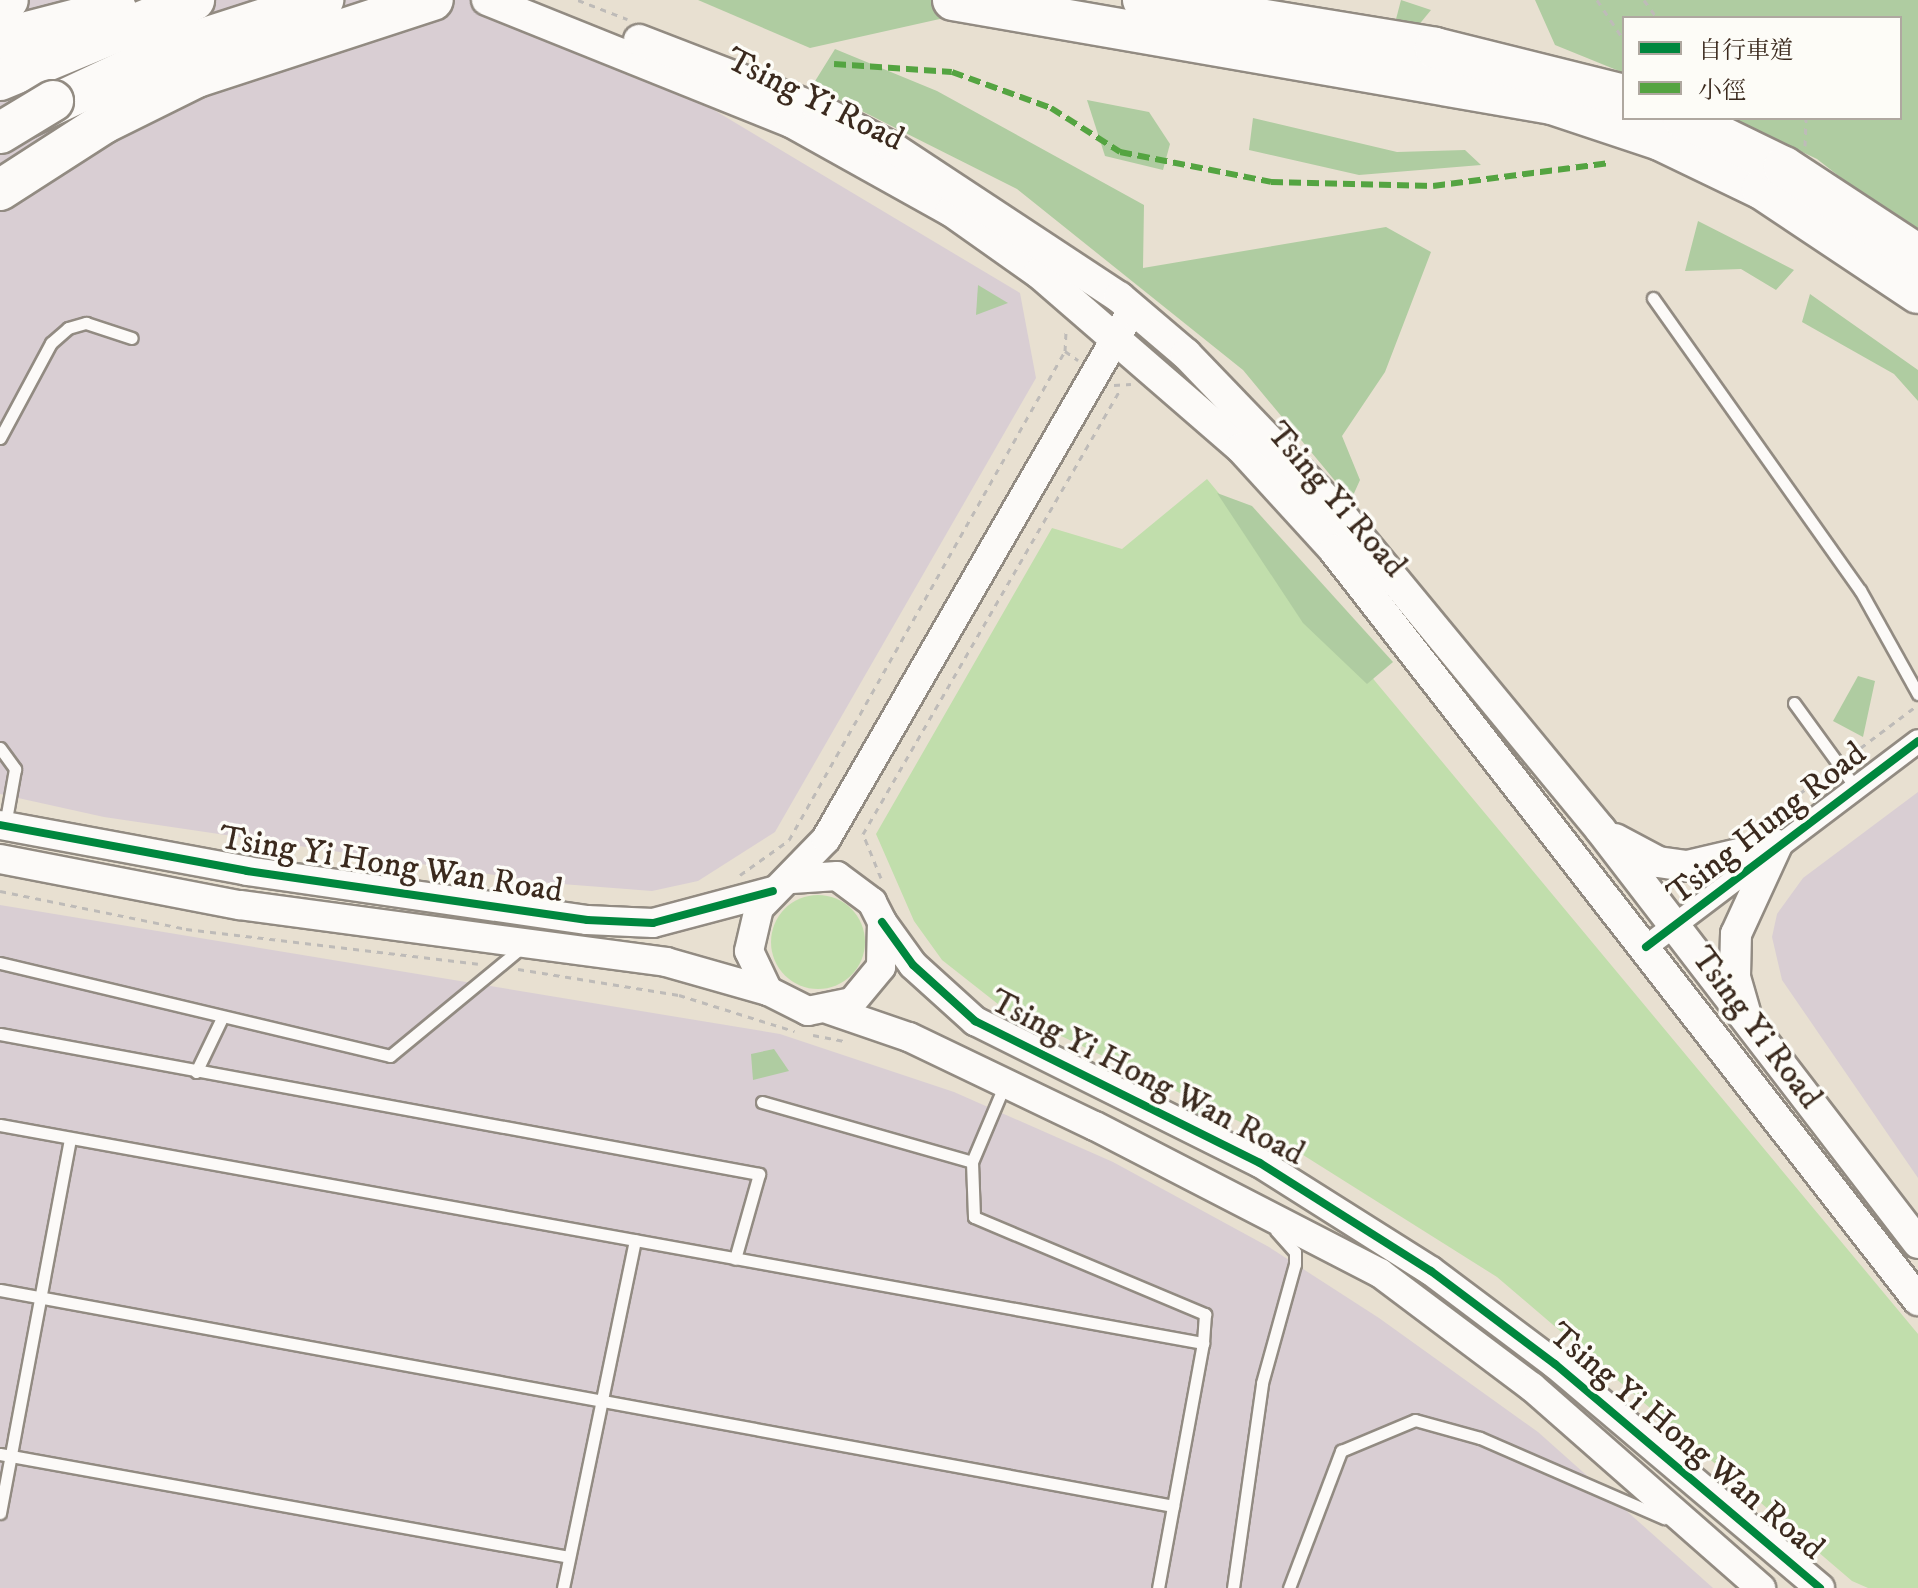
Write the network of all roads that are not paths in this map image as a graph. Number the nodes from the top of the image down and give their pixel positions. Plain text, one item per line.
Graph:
1 (8, 0) edge
2 (65, 0) edge
3 (148, 0) edge
4 (194, 0) edge
5 (218, 0) edge
6 (323, 0) edge
7 (433, 0) edge
8 (487, 0) edge
9 (536, 0) edge
10 (953, 0) edge
11 (1143, 0) edge
12 (0, 2) edge
13 (1246, 33) junction
14 (0, 36) edge
15 (0, 80) edge
16 (1622, 94) edge
17 (1687, 120) edge
18 (0, 131) edge
19 (0, 190) edge
20 (1918, 255) edge
21 (1918, 293) edge
22 (1653, 298) dead end
23 (1132, 310) junction
24 (1116, 337) junction
25 (132, 338) dead end
26 (0, 438) edge
27 (1918, 694) edge
28 (1794, 703) dead end
29 (1918, 741) edge
30 (0, 748) edge
31 (1855, 787) junction
32 (2, 825) edge
33 (1600, 829) junction
34 (826, 839) junction
35 (1777, 845) junction
36 (0, 859) edge
37 (837, 876) junction
38 (782, 885) junction
39 (882, 922) junction
40 (1674, 928) junction
41 (524, 945) junction
42 (1646, 947) junction
43 (0, 963) edge
44 (768, 991) junction
45 (830, 1010) junction
46 (222, 1018) junction
47 (1751, 1028) junction
48 (0, 1034) edge
49 (196, 1072) junction
50 (1005, 1083) junction
51 (762, 1102) dead end
52 (0, 1125) edge
53 (70, 1139) junction
54 (972, 1162) junction
55 (1240, 1198) junction
56 (635, 1240) junction
57 (1918, 1243) edge
58 (735, 1259) junction
59 (0, 1290) edge
60 (40, 1297) junction
61 (1918, 1300) edge
62 (1203, 1343) junction
63 (602, 1399) junction
64 (5, 1455) edge
65 (1173, 1506) junction
66 (0, 1513) edge
67 (1722, 1554) junction
68 (569, 1557) junction
69 (563, 1588) edge
70 (1158, 1588) edge
71 (1233, 1588) edge
72 (1289, 1588) edge
73 (1761, 1588) edge
74 (1820, 1588) edge

1 - 12 highway
2 - 14 highway
3 - 14 highway
4 - 15 highway
5 - 18 highway, bridge
6 - 18 highway, bridge
7 - 19 highway
8 - 24 main road, Tsing Yi Road
9 - 23 main road, Tsing Yi Road
10 - 13 highway
11 - 13 highway
13 - 16 highway
13 - 21 highway
17 - 20 highway
22 - 27 lane
23 - 24 street
23 - 33 main road, Tsing Yi Road
24 - 34 street
24 - 42 main road, Tsing Yi Road
25 - 26 lane
28 - 31 lane
29 - 31 street, Tsing Hung Road
30 - 32 lane
31 - 35 street, Tsing Hung Road
32 - 38 street, Tsing Yi Hong Wan Road
33 - 35 main road
33 - 40 main road, Tsing Yi Road
34 - 37 street
34 - 38 street
35 - 40 street, Tsing Hung Road
35 - 47 main road
36 - 41 street, Tsing Yi Hong Wan Road
37 - 38 street
37 - 39 street
38 - 44 street
39 - 45 street
39 - 74 street, Tsing Yi Hong Wan Road
40 - 42 street, Tsing Hung Road
40 - 47 main road, Tsing Yi Road
41 - 44 street, Tsing Yi Hong Wan Road
41 - 46 lane
42 - 61 main road, Tsing Yi Road
43 - 46 lane
44 - 45 street
45 - 50 street, Tsing Yi Hong Wan Road
46 - 49 lane
47 - 57 main road, Tsing Yi Road
48 - 49 lane
49 - 58 lane
50 - 54 lane
50 - 55 street, Tsing Yi Hong Wan Road
51 - 54 lane
52 - 53 lane
53 - 56 lane
53 - 60 lane
54 - 62 lane
55 - 67 street, Tsing Yi Hong Wan Road
55 - 71 lane
56 - 58 lane
56 - 63 lane
58 - 62 lane
59 - 60 lane
60 - 63 lane
60 - 64 lane
62 - 65 lane
63 - 65 lane
63 - 68 lane
64 - 66 lane
64 - 68 lane
65 - 70 lane
67 - 72 lane
67 - 73 street, Tsing Yi Hong Wan Road
68 - 69 lane

